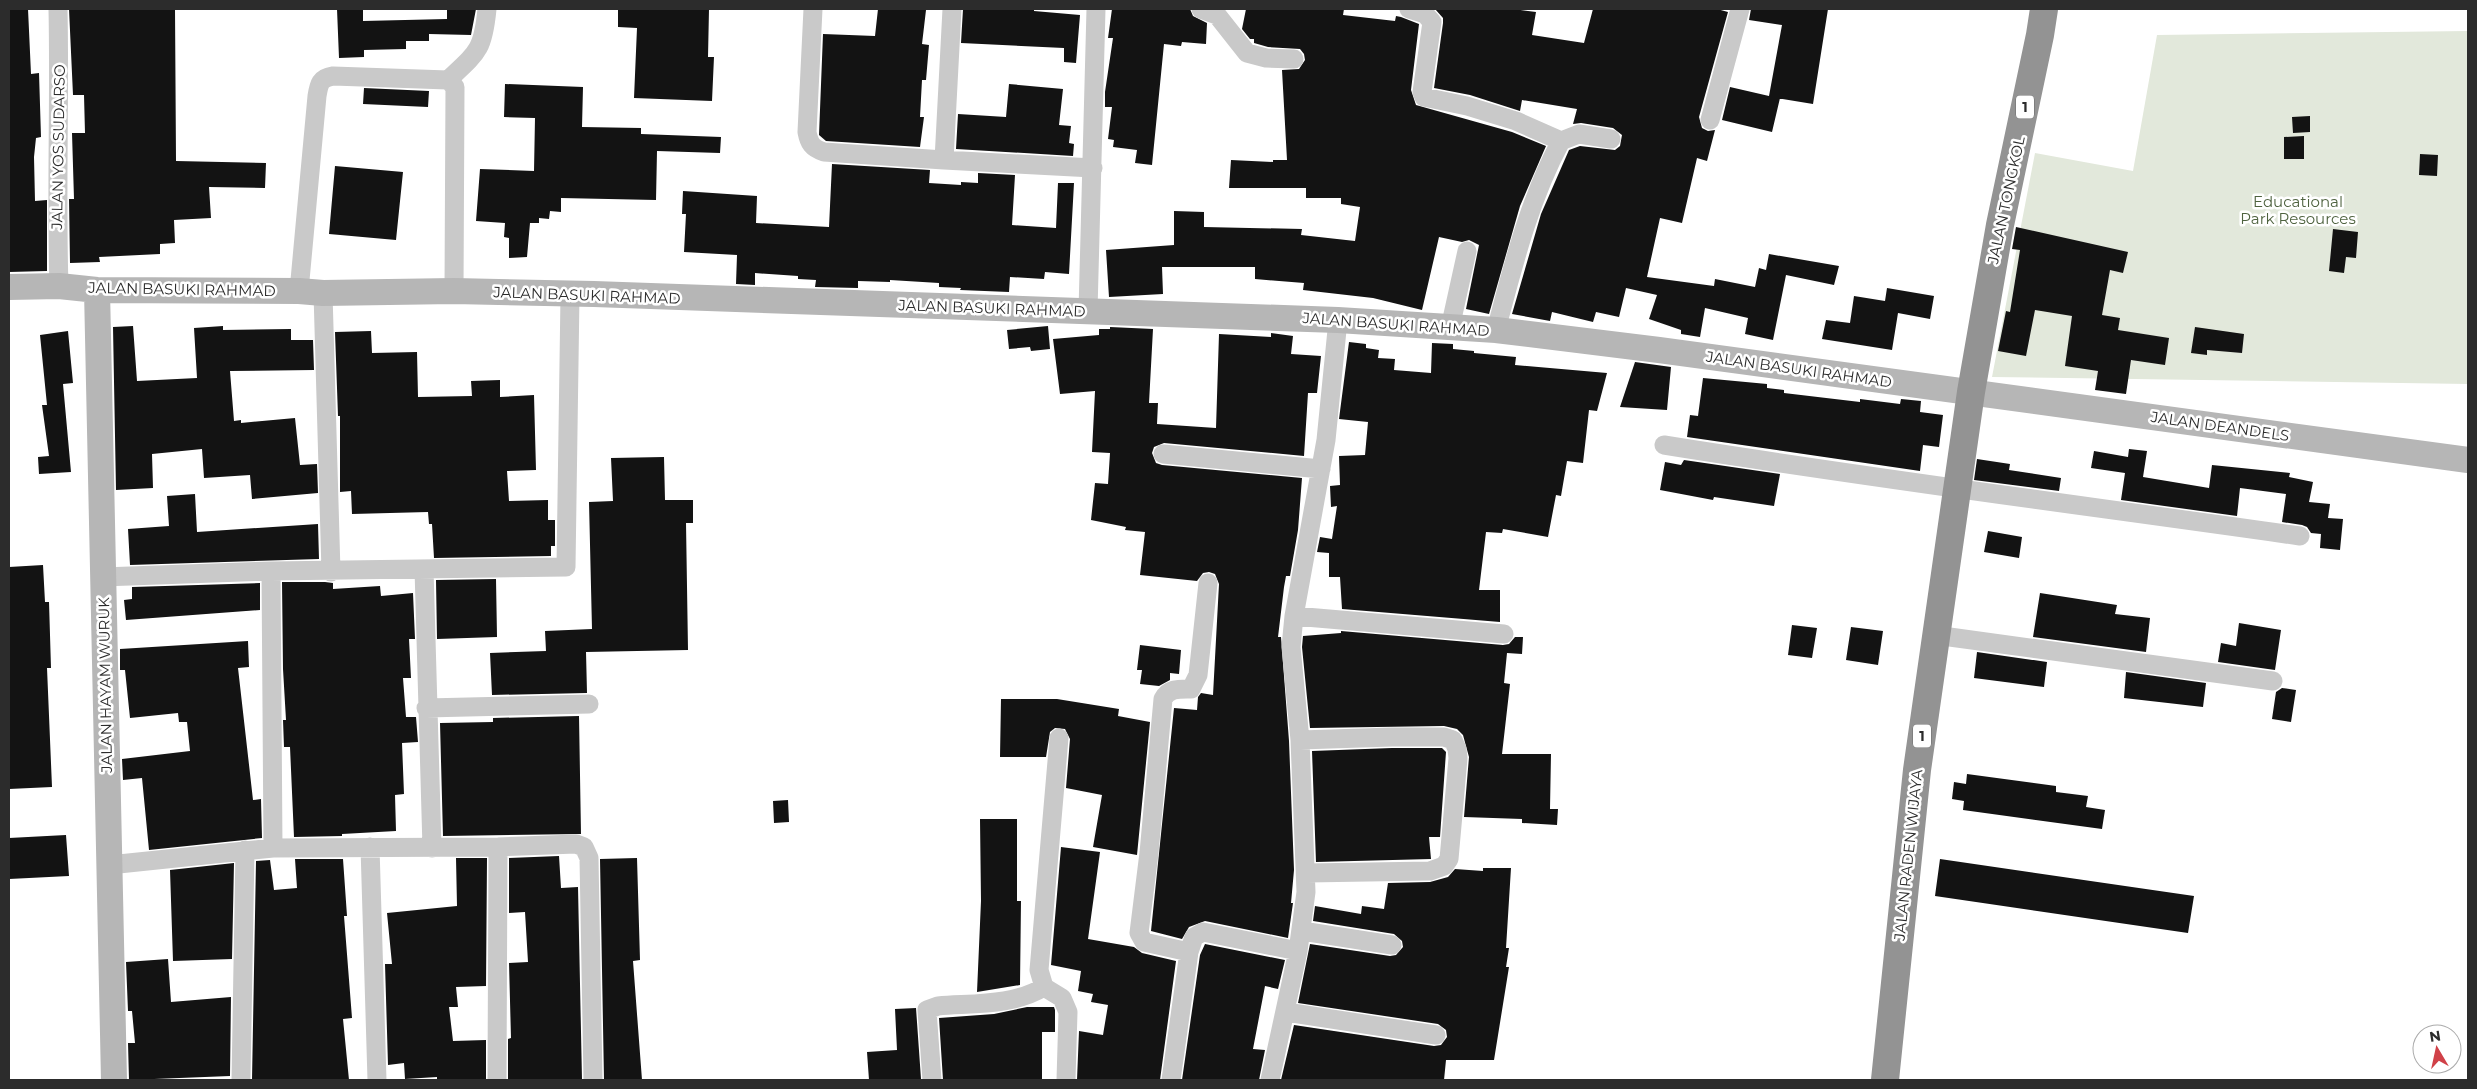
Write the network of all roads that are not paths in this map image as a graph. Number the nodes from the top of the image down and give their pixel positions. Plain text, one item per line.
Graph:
1 (58, 9) edge
2 (487, 9) edge
3 (813, 9) edge
4 (952, 9) edge
5 (1096, 9) edge
6 (1201, 9) edge
7 (1409, 9) edge
8 (1740, 9) edge
9 (2044, 9) edge
10 (1294, 59) dead end
11 (448, 80) junction
12 (1710, 120) dead end
13 (1611, 139) dead end
14 (1562, 141) junction
15 (944, 160) junction
16 (1093, 168) junction
17 (1466, 251) dead end
18 (59, 286) junction
19 (9, 287) edge
20 (98, 290) junction
21 (454, 291) junction
22 (311, 292) junction
23 (570, 295) junction
24 (1088, 311) junction
25 (1338, 320) junction
26 (1450, 328) junction
27 (1496, 330) junction
28 (1971, 392) junction
29 (1664, 445) dead end
30 (1164, 454) dead end
31 (2467, 458) edge
32 (1321, 469) junction
33 (1959, 487) junction
34 (2300, 536) dead end
35 (424, 569) junction
36 (271, 571) junction
37 (331, 572) junction
38 (102, 578) junction
39 (1208, 583) dead end
40 (1294, 616) junction
41 (1504, 634) dead end
42 (1935, 635) junction
43 (2273, 682) dead end
44 (589, 704) dead end
45 (426, 708) junction
46 (1059, 738) dead end
47 (1300, 740) junction
48 (370, 847) junction
49 (273, 848) junction
50 (432, 848) junction
51 (498, 848) junction
52 (245, 850) junction
53 (109, 865) junction
54 (1307, 873) junction
55 (1302, 931) junction
56 (1392, 945) dead end
57 (1298, 951) junction
58 (1190, 952) junction
59 (1044, 987) junction
60 (1286, 1012) junction
61 (1436, 1035) dead end
62 (114, 1080) edge
63 (241, 1080) edge
64 (377, 1080) edge
65 (497, 1080) edge
66 (593, 1080) edge
67 (932, 1080) edge
68 (1066, 1080) edge
69 (1171, 1080) edge
70 (1270, 1080) edge
71 (1885, 1080) edge

1 - 18 street, JALAN YOS SUDARSO
2 - 11 street
3 - 15 street
4 - 15 street
5 - 16 street
6 - 10 street
7 - 14 street
8 - 12 street
9 - 28 highway, JALAN TONGKOL / 1
11 - 21 street
11 - 22 street
13 - 14 street
14 - 27 street
15 - 16 street
16 - 24 street
17 - 26 street
18 - 19 main road, JALAN BASUKI RAHMAD
18 - 20 main road, JALAN BASUKI RAHMAD
20 - 22 main road, JALAN BASUKI RAHMAD
20 - 38 main road, JALAN HAYAM WURUK
21 - 22 main road, JALAN BASUKI RAHMAD
21 - 23 main road, JALAN BASUKI RAHMAD
22 - 37 street
23 - 24 main road, JALAN BASUKI RAHMAD
23 - 35 street
24 - 25 main road, JALAN BASUKI RAHMAD
25 - 26 main road, JALAN BASUKI RAHMAD
25 - 32 street
26 - 27 main road, JALAN BASUKI RAHMAD
27 - 28 main road, JALAN BASUKI RAHMAD
28 - 31 main road, JALAN DEANDELS
28 - 33 highway, JALAN RADEN WIJAYA / 1
29 - 33 street
30 - 32 street
32 - 40 street
33 - 34 street
33 - 42 highway, JALAN RADEN WIJAYA / 1
35 - 37 street
35 - 45 street
36 - 37 street
36 - 38 street
36 - 49 street
38 - 53 main road, JALAN HAYAM WURUK
39 - 58 street
40 - 41 street
40 - 47 street
42 - 43 street
42 - 71 highway, JALAN RADEN WIJAYA / 1
44 - 45 street
45 - 50 street
46 - 59 street
47 - 54 street
47 - 54 street
48 - 49 street
48 - 50 street
48 - 64 street
49 - 52 street
50 - 51 street
51 - 65 street
51 - 66 street
52 - 53 street
52 - 63 street
53 - 62 main road, JALAN HAYAM WURUK
54 - 55 street
55 - 56 street
55 - 57 street
57 - 58 street
57 - 60 street
58 - 69 street
59 - 67 street
59 - 68 street
60 - 61 street
60 - 70 street

